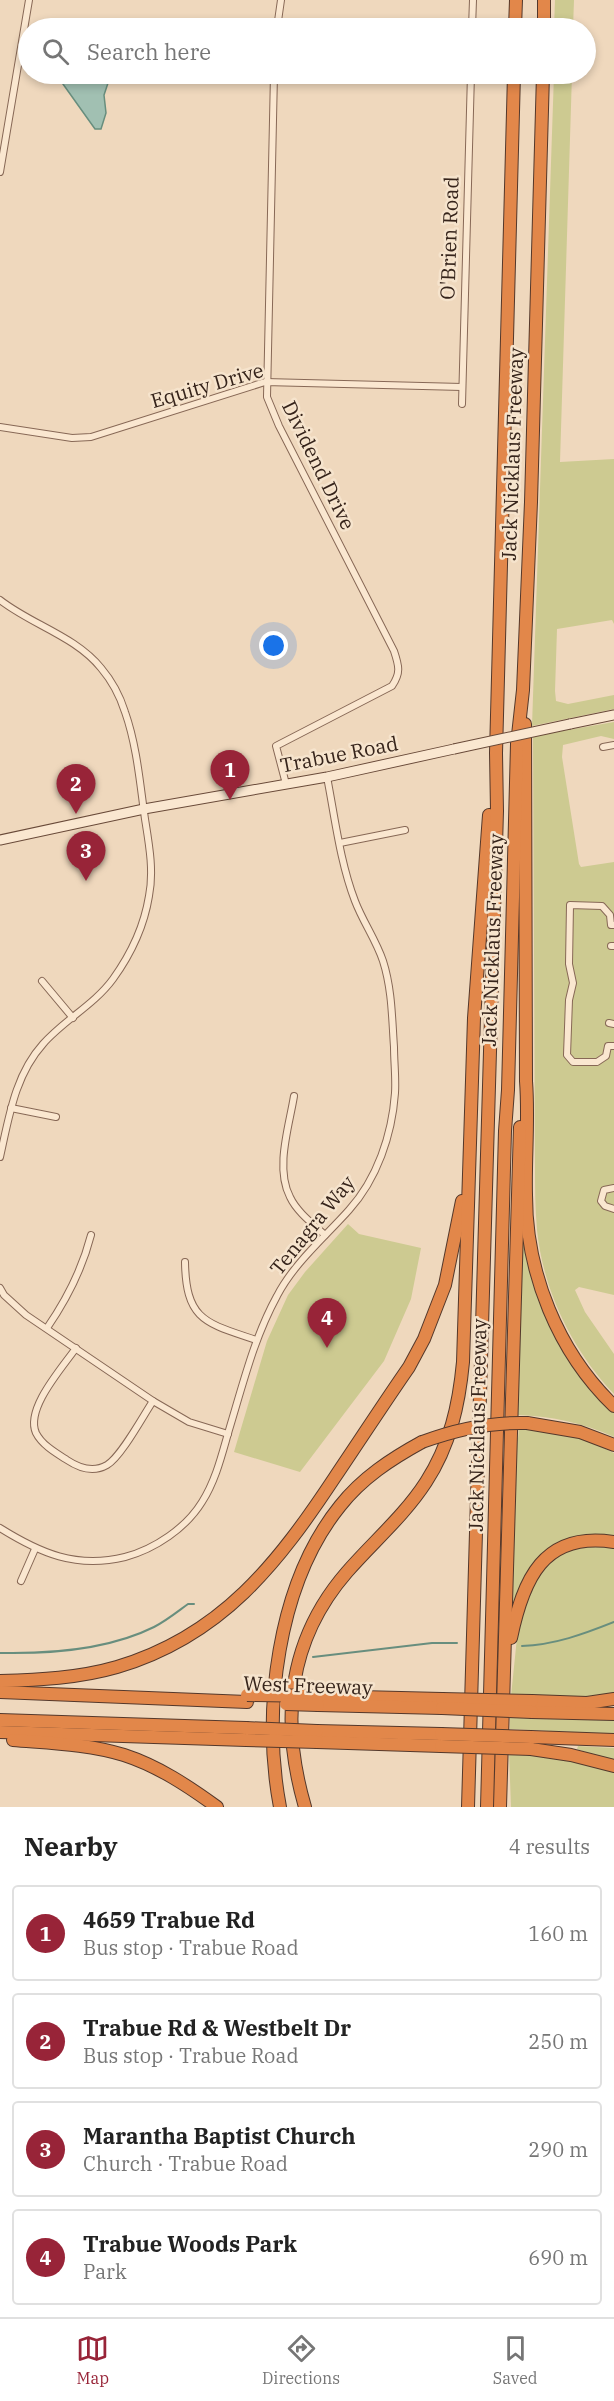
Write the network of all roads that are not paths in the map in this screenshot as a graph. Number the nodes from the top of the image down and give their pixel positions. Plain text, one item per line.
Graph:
1 (29, 0) edge
2 (281, 0) edge
3 (473, 0) edge
4 (516, 0) edge
5 (544, 0) edge
6 (26, 18) edge
7 (278, 18) edge
8 (472, 18) edge
9 (515, 18) edge
10 (544, 18) edge
11 (18, 65) edge
12 (274, 84) edge
13 (471, 84) edge
14 (514, 84) edge
15 (543, 84) edge
16 (0, 172) edge
17 (266, 382) junction
18 (462, 387) junction
19 (462, 404) dead end
20 (0, 427) edge
21 (0, 600) edge
22 (523, 690) junction
23 (614, 715) edge
24 (614, 744) edge
25 (603, 747) dead end
26 (496, 753) junction
27 (327, 777) junction
28 (286, 784) junction
29 (144, 809) junction
30 (405, 830) dead end
31 (0, 840) edge
32 (340, 843) junction
33 (614, 925) edge
34 (42, 981) dead end
35 (73, 1018) junction
36 (614, 1046) edge
37 (526, 1081) junction
38 (294, 1096) dead end
39 (11, 1108) junction
40 (56, 1117) dead end
41 (0, 1157) edge
42 (469, 1167) junction
43 (614, 1188) edge
44 (614, 1209) edge
45 (91, 1235) dead end
46 (325, 1235) junction
47 (185, 1262) dead end
48 (1, 1293) edge
49 (46, 1329) junction
50 (256, 1340) junction
51 (76, 1348) junction
52 (153, 1401) junction
53 (614, 1406) edge
54 (228, 1434) junction
55 (614, 1445) edge
56 (0, 1528) edge
57 (614, 1542) edge
58 (35, 1549) junction
59 (21, 1581) dead end
60 (504, 1669) junction
61 (0, 1681) edge
62 (0, 1692) edge
63 (614, 1699) edge
64 (532, 1707) junction
65 (614, 1714) edge
66 (0, 1720) edge
67 (0, 1732) edge
68 (246, 1734) junction
69 (0, 1739) edge
70 (614, 1740) edge
71 (531, 1743) junction
72 (614, 1766) edge
73 (217, 1807) edge
74 (280, 1807) edge
75 (305, 1807) edge
76 (468, 1807) edge
77 (487, 1807) edge
78 (502, 1807) edge

1 - 6 street
2 - 7 street
3 - 8 street
4 - 9 highway
5 - 10 highway
11 - 16 street
12 - 17 street, Dividend Drive
13 - 18 street, O'Brien Road
14 - 26 highway, Jack Nicklaus Freeway
15 - 22 highway, Jack Nicklaus Freeway
17 - 18 street, Equity Drive
17 - 20 street, Equity Drive
17 - 28 street, Dividend Drive
18 - 19 street, O'Brien Road
21 - 29 street
22 - 37 highway
22 - 77 highway, Jack Nicklaus Freeway
23 - 27 main road, Trabue Road, bridge
24 - 25 street
26 - 42 highway
26 - 76 highway, Jack Nicklaus Freeway
27 - 28 main road, Trabue Road
27 - 32 street, Tenagra Way
28 - 29 main road, Trabue Road
29 - 31 main road, Trabue Road
29 - 35 street
30 - 32 street
32 - 46 street, Tenagra Way
33 - 36 street
34 - 35 street
35 - 39 street
37 - 53 highway
37 - 60 highway
38 - 46 street
39 - 40 street
39 - 41 street
42 - 61 highway
42 - 75 highway
43 - 44 street
45 - 49 street
46 - 50 street, Tenagra Way
47 - 50 street
48 - 49 street
49 - 51 street
50 - 54 street, Tenagra Way
51 - 52 street
51 - 52 street
52 - 54 street
54 - 58 street, Tenagra Way
55 - 74 highway, bridge
56 - 58 street, Tenagra Way
57 - 60 highway
58 - 59 street
60 - 78 highway
62 - 64 highway, West Freeway, bridge
63 - 64 highway
64 - 65 highway, West Freeway
66 - 68 highway
67 - 68 highway
68 - 71 highway, bridge
69 - 73 highway
70 - 71 highway
71 - 72 highway

